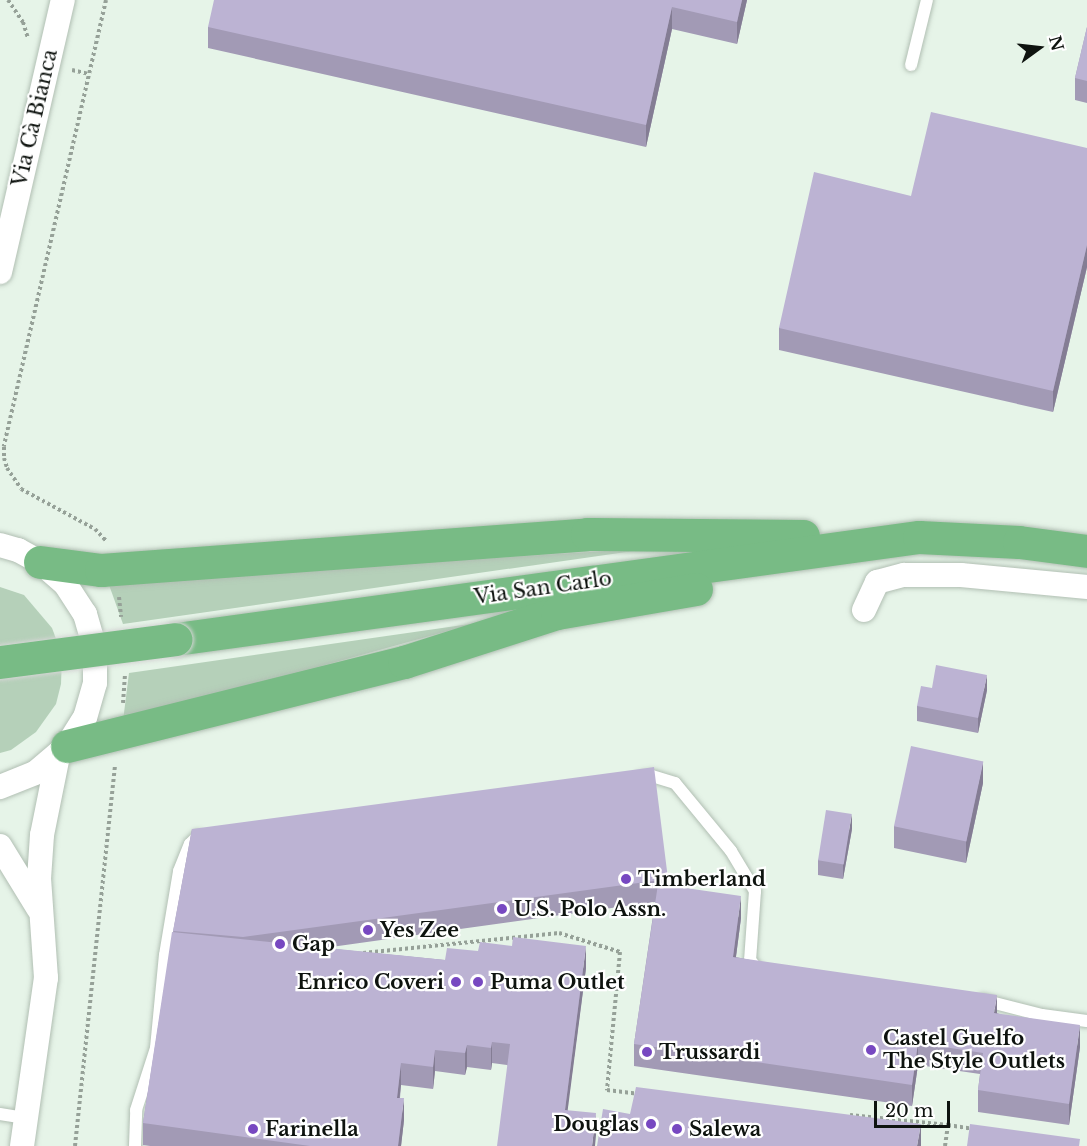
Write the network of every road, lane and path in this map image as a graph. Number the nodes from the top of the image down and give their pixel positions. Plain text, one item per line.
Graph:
1 (8, 0) edge
2 (63, 0) edge
3 (106, 0) edge
4 (927, 0) edge
5 (31, 46) dead end
6 (911, 65) dead end
7 (0, 272) edge
8 (919, 537) junction
9 (0, 545) edge
10 (111, 549) dead end
11 (1087, 551) edge
12 (40, 562) junction
13 (1087, 587) edge
14 (864, 610) dead end
15 (0, 662) edge
16 (62, 751) junction
17 (116, 758) dead end
18 (628, 780) edge
19 (0, 787) edge
20 (210, 834) edge
21 (0, 846) edge
22 (41, 912) junction
23 (357, 953) edge
24 (770, 973) edge
25 (975, 999) edge
26 (1087, 1021) edge
27 (642, 1094) edge
28 (0, 1114) edge
29 (842, 1114) edge
30 (26, 1118) junction
31 (948, 1125) junction
32 (981, 1130) edge
33 (22, 1146) edge
34 (75, 1146) edge
35 (135, 1146) edge
36 (945, 1146) edge

1 - 5 path
2 - 7 street, Via Cà Bianca
3 - 10 path
4 - 6 lane
8 - 11 highway, Via San Carlo
8 - 12 highway
8 - 15 highway, Via San Carlo, bridge
8 - 16 highway
9 - 12 street
12 - 16 street
13 - 14 street
16 - 19 street
16 - 22 street
17 - 34 path
18 - 24 lane
20 - 35 lane
21 - 22 street
22 - 30 street
23 - 27 path
25 - 26 lane
28 - 30 lane
29 - 31 path
30 - 33 street
31 - 32 path
31 - 36 path

